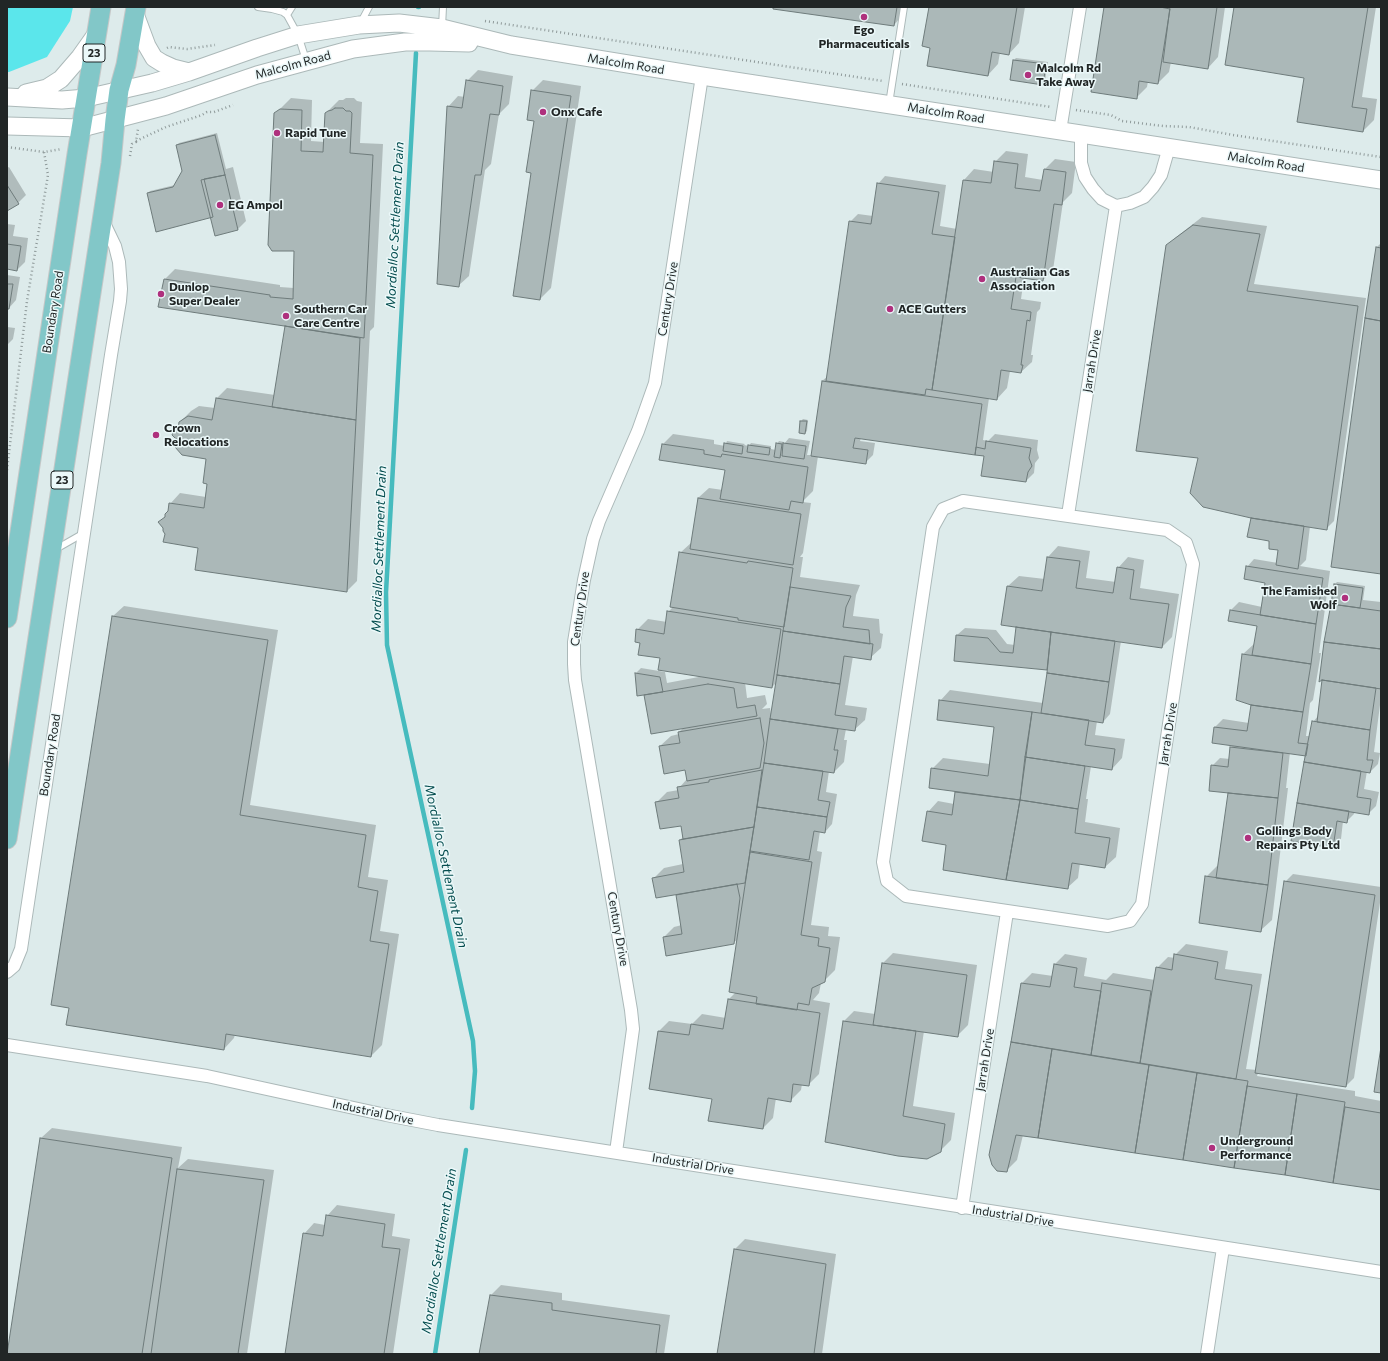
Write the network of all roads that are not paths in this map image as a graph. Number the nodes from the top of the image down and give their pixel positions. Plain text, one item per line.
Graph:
1 (101, 7) edge
2 (258, 7) edge
3 (292, 7) edge
4 (369, 7) edge
5 (444, 7) edge
6 (904, 7) edge
7 (1080, 7) edge
8 (135, 10) edge
9 (287, 15) junction
10 (359, 25) junction
11 (97, 33) junction
12 (298, 35) junction
13 (442, 35) junction
14 (307, 61) junction
15 (189, 72) junction
16 (702, 76) junction
17 (119, 90) junction
18 (8, 97) edge
19 (86, 98) junction
20 (889, 105) junction
21 (114, 120) junction
22 (7, 126) edge
23 (82, 128) junction
24 (1060, 131) junction
25 (1081, 134) junction
26 (1169, 147) junction
27 (1381, 177) edge
28 (1381, 180) edge
29 (1116, 206) junction
30 (102, 220) junction
31 (1068, 515) junction
32 (84, 533) junction
33 (51, 552) junction
34 (7, 618) edge
35 (7, 839) edge
36 (1007, 912) junction
37 (7, 972) edge
38 (7, 1045) edge
39 (616, 1152) junction
40 (962, 1208) junction
41 (1223, 1248) junction
42 (1381, 1272) edge
43 (1207, 1354) edge

1 - 11 main road, Boundary Road / 23
2 - 9 lane
3 - 9 lane
4 - 10 lane
5 - 13 lane
6 - 20 lane
7 - 24 street
8 - 15 street
8 - 17 main road, 23
9 - 12 lane
10 - 12 street, Malcolm Road
10 - 13 street, Malcolm Road
11 - 18 street
11 - 19 main road, Boundary Road / 23
12 - 14 lane
12 - 15 street, Malcolm Road
13 - 14 street, Malcolm Road
13 - 16 street, Malcolm Road
14 - 21 street, Malcolm Road
15 - 17 street, Malcolm Road
16 - 20 street, Malcolm Road
16 - 39 street, Century Drive
17 - 19 street, Malcolm Road
17 - 21 main road, 23
18 - 19 street, Malcolm Road
19 - 23 main road, Boundary Road / 23
20 - 24 street, Malcolm Road
21 - 23 street, Malcolm Road
21 - 30 main road, 23
22 - 23 street, Malcolm Road
23 - 34 main road, Boundary Road / 23
24 - 25 street, Malcolm Road
25 - 26 street, Malcolm Road
25 - 29 street
26 - 28 street, Malcolm Road
26 - 29 street
27 - 28 street
29 - 31 street, Jarrah Drive
30 - 32 street, Boundary Road
30 - 33 main road, 23
31 - 36 street, Jarrah Drive
31 - 36 street, Jarrah Drive
32 - 33 lane
32 - 37 street, Boundary Road
33 - 35 main road, 23
36 - 40 street, Jarrah Drive
38 - 39 street, Industrial Drive
39 - 40 street, Industrial Drive
40 - 41 street, Industrial Drive
41 - 42 street, Industrial Drive
41 - 43 street

